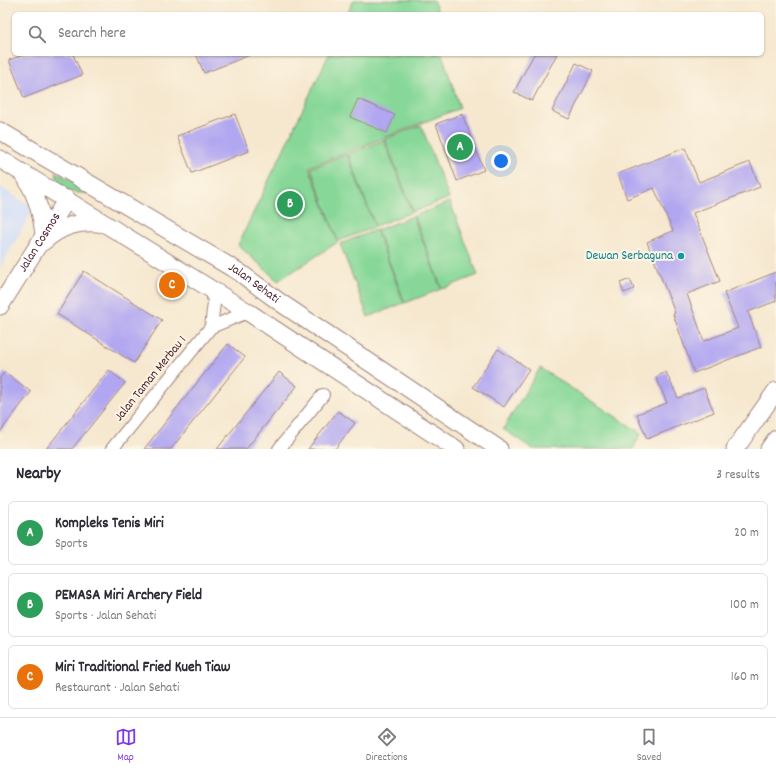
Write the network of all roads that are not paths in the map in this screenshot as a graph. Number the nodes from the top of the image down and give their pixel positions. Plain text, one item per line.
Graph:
1 (0, 131) edge
2 (0, 142) edge
3 (0, 159) edge
4 (23, 172) junction
5 (67, 199) junction
6 (107, 225) junction
7 (44, 234) junction
8 (34, 250) junction
9 (239, 272) junction
10 (212, 290) junction
11 (0, 306) edge
12 (248, 312) junction
13 (211, 327) junction
14 (776, 392) edge
15 (322, 396) dead end
16 (776, 438) edge
17 (112, 449) edge
18 (279, 449) edge
19 (456, 449) edge
20 (499, 449) edge
21 (735, 449) edge
22 (769, 449) edge

1 - 9 main road, Jalan Sehati
2 - 5 main road
3 - 4 main road, Jalan Sehati
4 - 5 main road, Jalan Sehati
4 - 7 main road
5 - 6 main road, Jalan Sehati
5 - 7 main road, Jalan Cosmos
5 - 9 main road
6 - 8 main road
6 - 10 main road, Jalan Sehati
7 - 8 main road, Jalan Cosmos
8 - 11 main road, Jalan Cosmos
9 - 20 main road, Jalan Sehati
10 - 12 main road, Jalan Sehati
10 - 13 street
12 - 13 street
12 - 19 main road, Jalan Sehati
13 - 17 street, Jalan Taman Merbau 1
14 - 21 main road
15 - 18 street
16 - 22 main road

